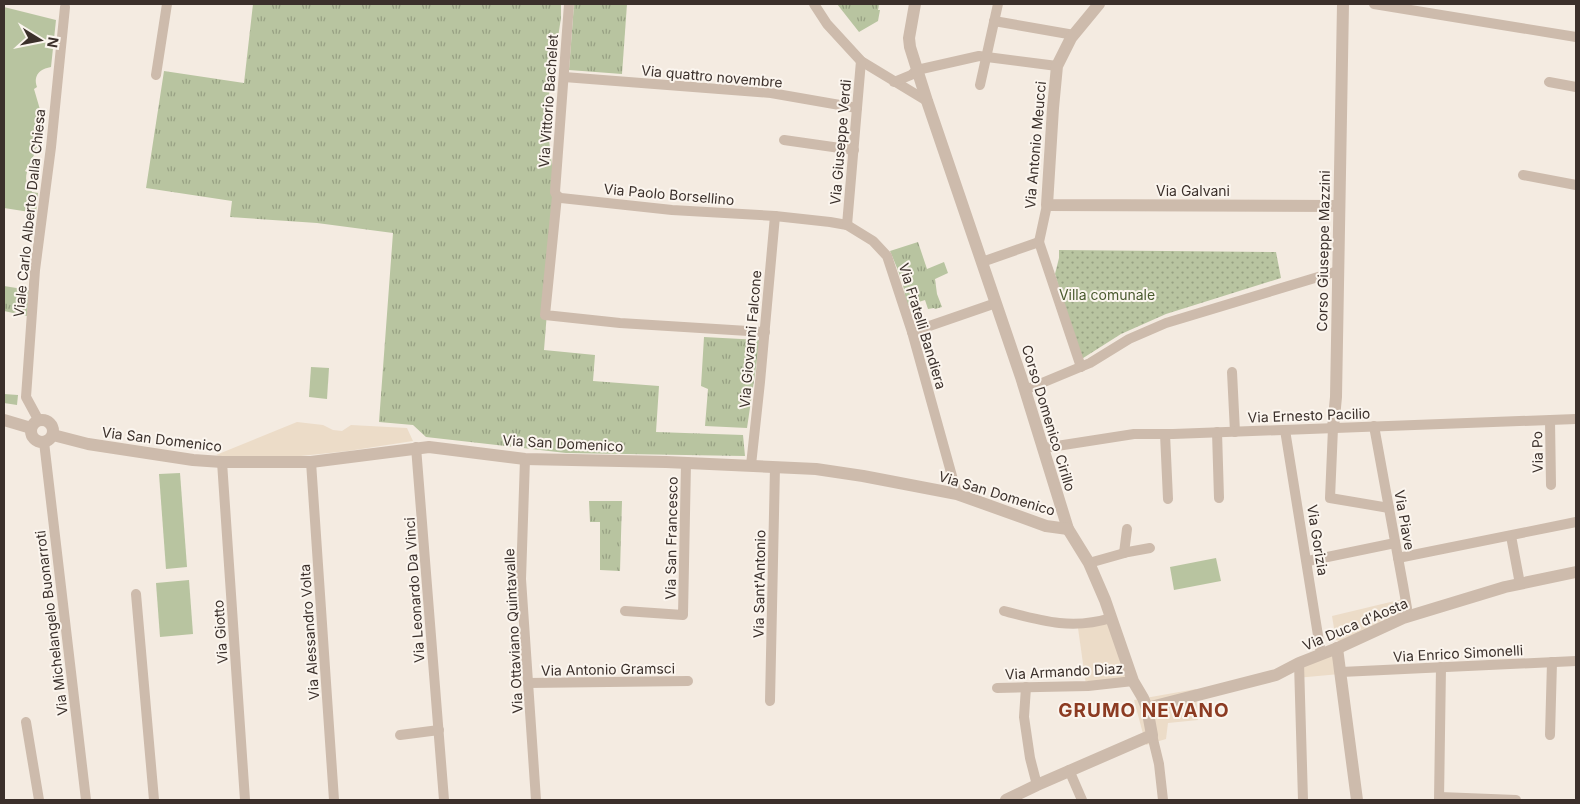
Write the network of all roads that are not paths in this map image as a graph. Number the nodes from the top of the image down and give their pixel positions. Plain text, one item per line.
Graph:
1 (166, 4) edge
2 (569, 4) edge
3 (814, 4) edge
4 (915, 4) edge
5 (998, 4) edge
6 (1099, 4) edge
7 (1343, 4) edge
8 (1374, 4) edge
9 (65, 7) dead end
10 (994, 21) junction
11 (1074, 35) junction
12 (1576, 37) edge
13 (986, 57) junction
14 (862, 61) junction
15 (1058, 66) junction
16 (917, 70) junction
17 (156, 75) dead end
18 (564, 77) junction
19 (894, 82) junction
20 (1549, 82) dead end
21 (980, 85) dead end
22 (1576, 86) edge
23 (928, 103) junction
24 (857, 108) junction
25 (784, 140) dead end
26 (854, 150) junction
27 (1523, 175) dead end
28 (1576, 185) edge
29 (559, 197) junction
30 (1046, 204) junction
31 (1339, 206) junction
32 (776, 216) junction
33 (847, 225) junction
34 (1039, 242) junction
35 (982, 262) junction
36 (1338, 271) junction
37 (996, 303) junction
38 (765, 332) junction
39 (912, 332) junction
40 (1081, 366) junction
41 (1232, 372) dead end
42 (1025, 390) junction
43 (1576, 419) edge
44 (4, 420) edge
45 (1550, 420) junction
46 (35, 425) junction
47 (1374, 426) junction
48 (1333, 428) junction
49 (1285, 430) junction
50 (1217, 432) junction
51 (1235, 432) junction
52 (1166, 434) junction
53 (48, 438) junction
54 (416, 447) junction
55 (1044, 448) junction
56 (222, 462) junction
57 (311, 462) junction
58 (525, 463) junction
59 (686, 463) junction
60 (751, 465) junction
61 (775, 466) junction
62 (1551, 485) dead end
63 (957, 494) junction
64 (1220, 498) dead end
65 (1168, 499) dead end
66 (1389, 508) junction
67 (1576, 522) edge
68 (1068, 529) junction
69 (1127, 529) dead end
70 (1511, 536) junction
71 (1395, 543) junction
72 (1150, 548) dead end
73 (1124, 553) junction
74 (1398, 558) junction
75 (1308, 561) junction
76 (1089, 562) junction
77 (1576, 572) edge
78 (1520, 584) junction
79 (136, 594) dead end
80 (625, 611) dead end
81 (1004, 611) dead end
82 (1111, 618) junction
83 (1403, 618) junction
84 (1337, 648) junction
85 (1322, 654) junction
86 (1576, 661) edge
87 (1552, 662) junction
88 (1299, 664) junction
89 (1441, 667) junction
90 (1341, 672) junction
91 (688, 681) dead end
92 (1133, 681) junction
93 (528, 683) junction
94 (1026, 687) junction
95 (997, 688) dead end
96 (770, 701) dead end
97 (1145, 703) junction
98 (26, 722) dead end
99 (438, 730) junction
100 (1151, 730) junction
101 (400, 735) dead end
102 (1550, 735) dead end
103 (1069, 770) junction
104 (1037, 785) junction
105 (1024, 796) edge
106 (1439, 799) edge
107 (39, 800) edge
108 (86, 800) edge
109 (154, 800) edge
110 (245, 800) edge
111 (334, 800) edge
112 (444, 800) edge
113 (536, 800) edge
114 (1006, 800) edge
115 (1082, 800) edge
116 (1163, 800) edge
117 (1303, 800) edge
118 (1357, 800) edge
119 (1516, 800) edge

1 - 17 street
2 - 18 street, Via Vittorio Bachelet
3 - 14 street
4 - 16 street, Corso Domenico Cirillo
5 - 10 street
6 - 11 street, Via Antonio Meucci
7 - 31 street, Corso Giuseppe Mazzini
8 - 12 street
9 - 46 street, Viale Carlo Alberto Dalla Chiesa
10 - 11 street
10 - 13 street
11 - 15 street, Via Antonio Meucci
13 - 15 street
13 - 16 street
13 - 21 street
14 - 19 street
14 - 24 street, Via Giuseppe Verdi
15 - 30 street, Via Antonio Meucci
16 - 19 street
16 - 23 street, Corso Domenico Cirillo
18 - 24 street, Via quattro novembre
18 - 29 street, Via Vittorio Bachelet
19 - 23 street
20 - 22 street
23 - 35 street, Corso Domenico Cirillo
24 - 26 street, Via Giuseppe Verdi
25 - 26 street
26 - 33 street, Via Giuseppe Verdi
27 - 28 street
29 - 32 street, Via Paolo Borsellino
29 - 38 street, Via Vittorio Bachelet
30 - 31 street, Via Galvani
30 - 34 street, Via Antonio Meucci
31 - 36 street, Corso Giuseppe Mazzini
32 - 33 street, Via Fratelli Bandiera
32 - 38 street, Via Giovanni Falcone
33 - 39 street, Via Fratelli Bandiera
34 - 35 street
34 - 40 street
35 - 37 street, Corso Domenico Cirillo
36 - 40 street
36 - 48 street, Corso Giuseppe Mazzini
37 - 39 street
37 - 42 street, Corso Domenico Cirillo
38 - 60 street, Via Giovanni Falcone
39 - 63 street, Via Fratelli Bandiera
40 - 42 street
41 - 51 street
42 - 55 street, Corso Domenico Cirillo
43 - 45 street, Via Ernesto Pacilio
44 - 46 street
45 - 47 street, Via Ernesto Pacilio
45 - 62 street, Via Po
46 - 53 street
46 - 53 street
47 - 48 street, Via Ernesto Pacilio
47 - 66 street, Via Piave
48 - 49 street, Via Ernesto Pacilio
48 - 66 street, Corso Giuseppe Mazzini
49 - 51 street, Via Ernesto Pacilio
49 - 75 street, Via Gorizia
50 - 51 street, Via Ernesto Pacilio
50 - 52 street, Via Ernesto Pacilio
50 - 64 street
52 - 55 street, Via Ernesto Pacilio
52 - 65 street
53 - 56 street, Via San Domenico
53 - 108 street, Via Michelangelo Buonarroti
54 - 57 street, Via San Domenico
54 - 58 street, Via San Domenico
54 - 99 street, Via Leonardo Da Vinci
55 - 68 street, Corso Domenico Cirillo
56 - 57 street, Via San Domenico
56 - 110 street, Via Giotto
57 - 111 street, Via Alessandro Volta
58 - 59 street, Via San Domenico
58 - 93 street, Via Ottaviano Quintavalle
59 - 60 street, Via San Domenico
59 - 80 street, Via San Francesco
60 - 61 street, Via San Domenico
61 - 63 street, Via San Domenico
61 - 96 street, Via Sant'Antonio
63 - 68 street, Via San Domenico
66 - 71 street, Via Piave
67 - 70 street
68 - 76 street, Corso Domenico Cirillo
69 - 73 street
70 - 74 street
70 - 78 street
71 - 74 street, Via Piave
71 - 75 street
72 - 73 street
73 - 76 street
74 - 83 street, Via Piave
75 - 85 street, Via Gorizia
76 - 82 street, Corso Domenico Cirillo
77 - 78 street, Via Duca d'Aosta
78 - 83 street, Via Duca d'Aosta
79 - 109 street
81 - 82 street
82 - 92 street, Corso Domenico Cirillo
83 - 84 street, Via Duca d'Aosta
84 - 85 street, Via Duca d'Aosta
84 - 90 street
85 - 88 street, Via Duca d'Aosta
86 - 87 street, Via Enrico Simonelli
87 - 89 street, Via Enrico Simonelli
87 - 102 street
88 - 97 street, Via Duca d'Aosta
88 - 117 street
89 - 90 street, Via Enrico Simonelli
89 - 106 street
90 - 118 street
91 - 93 street, Via Antonio Gramsci
92 - 94 street, Via Armando Diaz
92 - 97 street, Corso Domenico Cirillo
93 - 113 street, Via Ottaviano Quintavalle
94 - 95 street, Via Armando Diaz
94 - 104 street
97 - 100 street, Corso Domenico Cirillo
98 - 107 street
99 - 101 street
99 - 112 street, Via Leonardo Da Vinci
100 - 103 street
100 - 116 street
103 - 104 street
103 - 115 street
104 - 105 street
105 - 114 street
106 - 119 street

